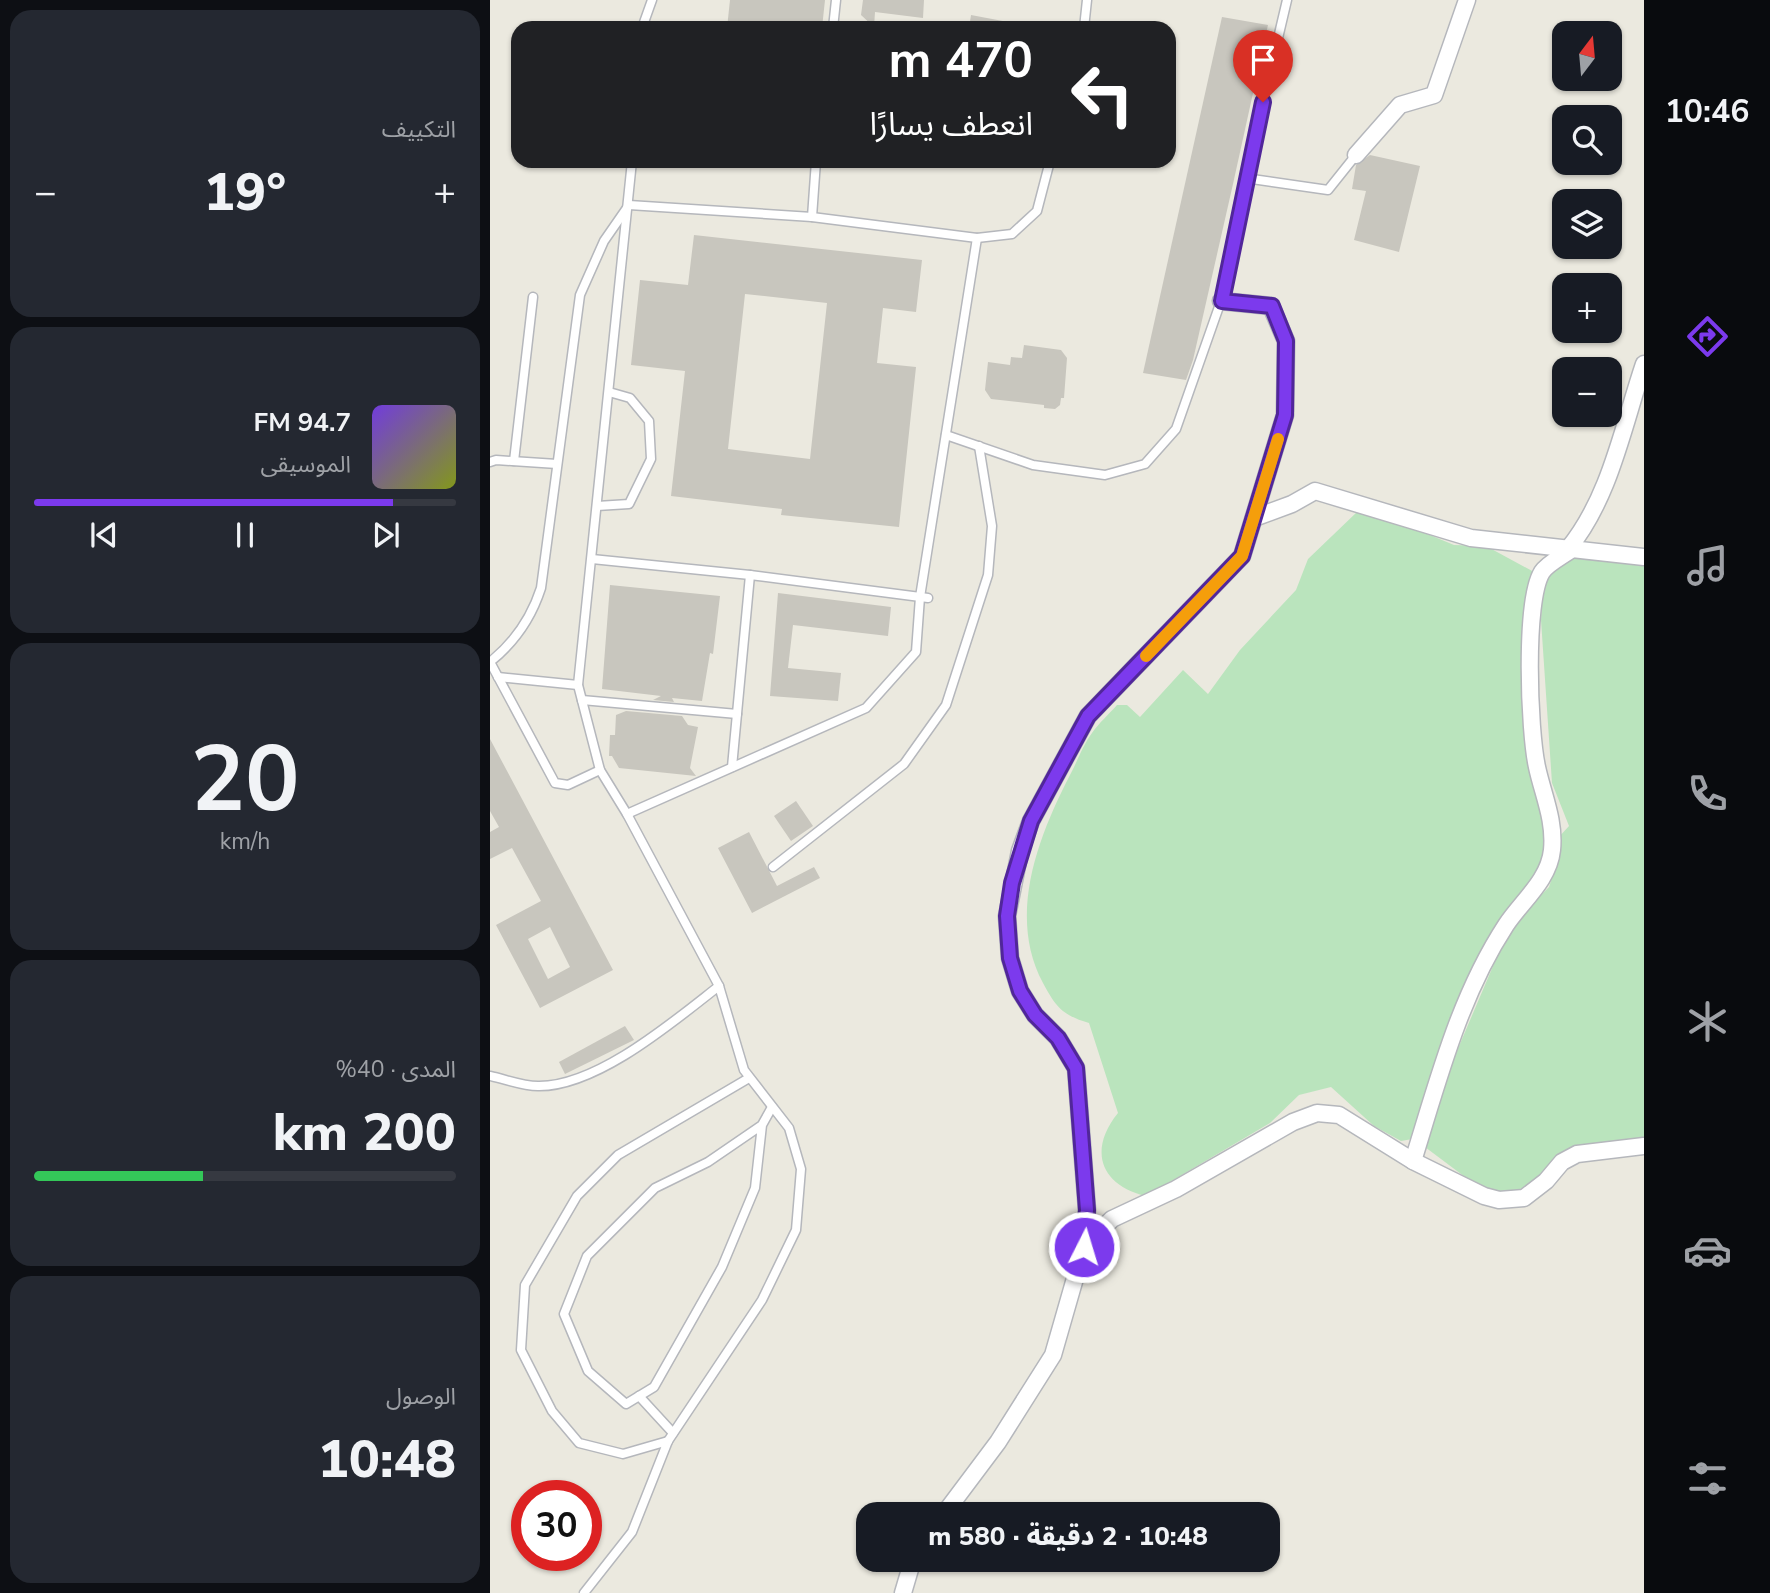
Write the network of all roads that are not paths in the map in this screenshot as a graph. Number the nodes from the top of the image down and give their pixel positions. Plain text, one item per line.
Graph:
1 (652, 0) edge
2 (836, 0) edge
3 (1087, 0) edge
4 (1287, 0) edge
5 (1467, 0) edge
6 (644, 21) edge
7 (834, 21) edge
8 (1085, 21) edge
9 (1356, 155) joint
10 (632, 168) edge
11 (816, 168) edge
12 (1048, 168) edge
13 (1245, 178) junction
14 (629, 205) junction
15 (812, 217) junction
16 (977, 238) junction
17 (533, 297) dead end
18 (1222, 301) junction
19 (1644, 365) edge
20 (610, 392) junction
21 (946, 435) junction
22 (979, 446) junction
23 (514, 461) junction
24 (490, 462) edge
25 (557, 464) junction
26 (597, 506) junction
27 (1254, 518) junction
28 (1570, 549) junction
29 (1644, 557) edge
30 (592, 559) junction
31 (750, 575) junction
32 (924, 598) junction
33 (490, 662) edge
34 (498, 677) junction
35 (578, 685) junction
36 (582, 700) junction
37 (737, 714) junction
38 (732, 767) junction
39 (600, 770) junction
40 (627, 814) junction
41 (772, 867) dead end
42 (719, 986) junction
43 (490, 1076) edge
44 (749, 1079) junction
45 (772, 1107) junction
46 (762, 1125) junction
47 (1644, 1146) edge
48 (1413, 1161) junction
49 (1084, 1247) junction
50 (639, 1396) junction
51 (671, 1437) junction
52 (953, 1502) edge
53 (909, 1572) edge
54 (584, 1593) edge
55 (903, 1593) edge

1 - 6 lane
2 - 7 lane
3 - 8 lane
4 - 13 lane
5 - 9 street
9 - 13 lane
10 - 14 lane
11 - 15 lane
12 - 16 lane
13 - 18 lane
14 - 15 lane
14 - 20 lane
14 - 25 lane
15 - 16 lane
16 - 21 lane
17 - 23 lane
18 - 22 lane
18 - 27 street
19 - 28 street
20 - 26 lane
20 - 26 lane
21 - 22 lane
21 - 32 lane
22 - 41 lane
23 - 24 lane
23 - 25 lane
25 - 33 lane
26 - 30 lane
27 - 28 street
27 - 49 street
28 - 29 street
28 - 48 street
30 - 31 lane
30 - 35 lane
31 - 32 lane
31 - 37 lane
32 - 38 lane
33 - 34 lane
34 - 35 lane
34 - 39 lane
35 - 36 lane
36 - 37 lane
36 - 39 lane
37 - 38 lane
38 - 40 lane
39 - 40 lane
40 - 42 lane
42 - 43 lane
42 - 44 lane
44 - 45 lane
44 - 51 lane
45 - 46 lane
45 - 51 lane
46 - 50 lane
46 - 50 lane
47 - 48 street
48 - 49 street
49 - 52 street
50 - 51 lane
51 - 54 lane
53 - 55 street

